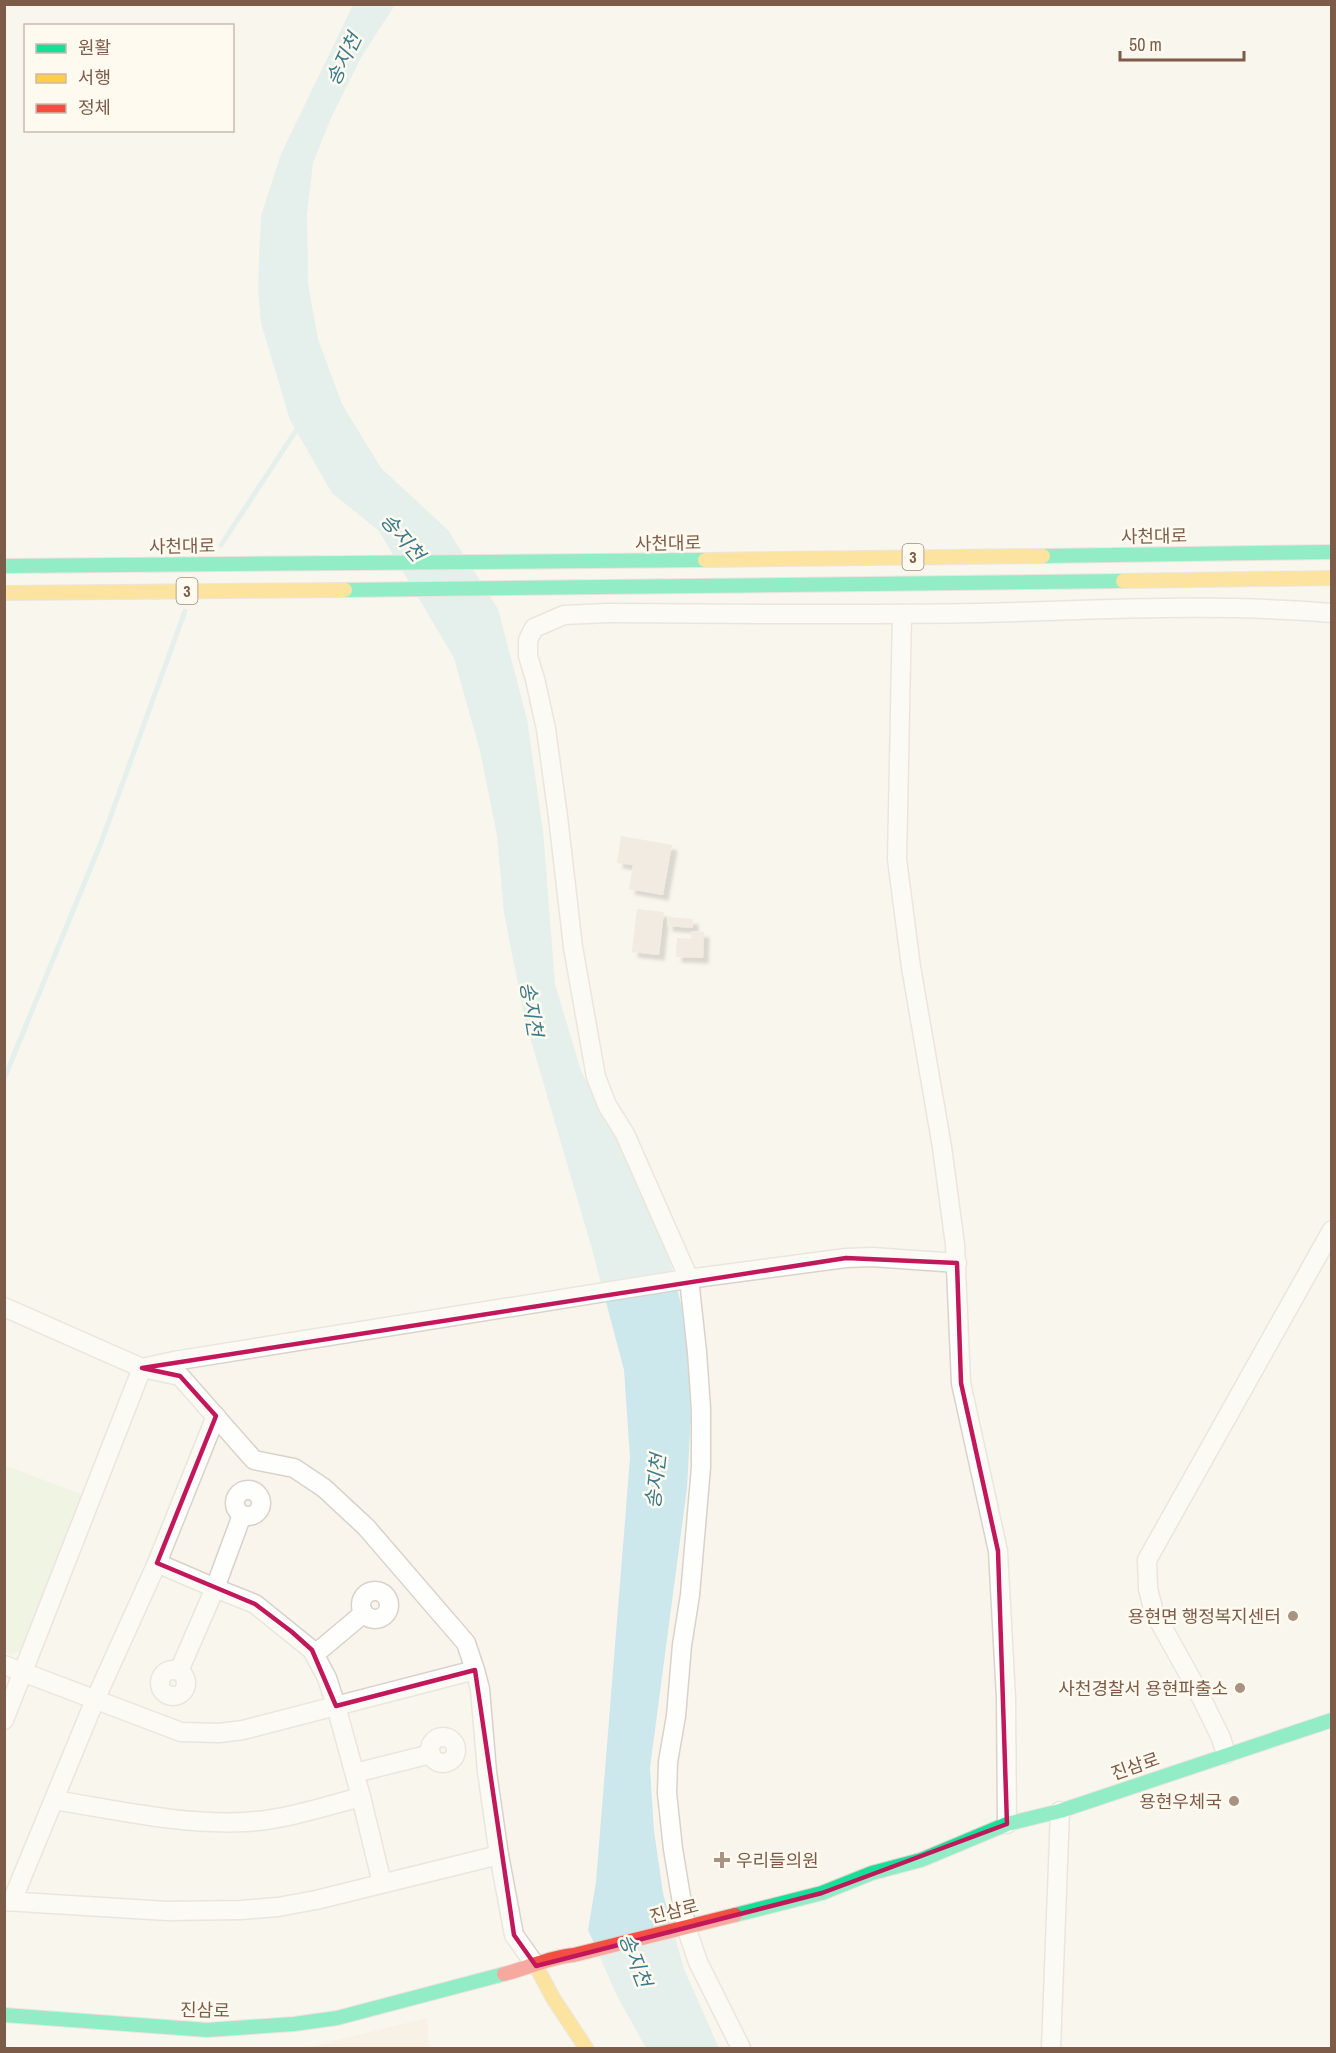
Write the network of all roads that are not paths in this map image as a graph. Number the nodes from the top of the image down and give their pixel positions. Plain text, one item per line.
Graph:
1 (1332, 552) edge
2 (4, 566) edge
3 (1332, 578) edge
4 (4, 593) edge
5 (1332, 613) edge
6 (902, 614) junction
7 (1332, 1230) edge
8 (957, 1263) junction
9 (684, 1280) junction
10 (4, 1307) edge
11 (142, 1368) junction
12 (216, 1416) junction
13 (242, 1515) dead end
14 (157, 1563) junction
15 (215, 1588) junction
16 (364, 1613) dead end
17 (315, 1654) junction
18 (4, 1665) edge
19 (475, 1670) junction
20 (179, 1671) dead end
21 (22, 1672) junction
22 (95, 1700) junction
23 (336, 1706) junction
24 (4, 1720) edge
25 (1332, 1720) edge
26 (431, 1754) dead end
27 (1226, 1754) junction
28 (355, 1773) junction
29 (362, 1797) junction
30 (54, 1800) junction
31 (1060, 1811) junction
32 (1007, 1824) junction
33 (499, 1855) junction
34 (382, 1883) junction
35 (8, 1901) edge
36 (684, 1928) junction
37 (536, 1966) junction
38 (4, 2015) edge
39 (586, 2049) edge
40 (741, 2049) edge
41 (1051, 2049) edge

1 - 2 main road, 사천대로 / 3
3 - 4 main road, 3
5 - 6 street
6 - 8 street
6 - 9 street
7 - 27 street
8 - 9 street
8 - 32 street
9 - 11 street
9 - 36 street
10 - 11 street
11 - 12 street
11 - 21 street
12 - 14 street
12 - 19 street
13 - 15 street
14 - 15 street
14 - 22 street
15 - 17 street
15 - 20 street
16 - 17 street
17 - 23 street
18 - 21 street
19 - 23 street
19 - 33 street
21 - 22 street
21 - 24 street
22 - 23 street
22 - 30 street
23 - 28 street
25 - 27 main road, 진삼로
26 - 28 street
27 - 31 main road, 진삼로
28 - 29 street
29 - 30 street
29 - 34 street
30 - 35 street
31 - 32 main road, 진삼로
31 - 41 street
32 - 36 main road, 진삼로
33 - 34 street
33 - 37 street
34 - 35 street
36 - 37 main road, 진삼로
36 - 40 street
37 - 38 main road, 진삼로
37 - 39 main road

